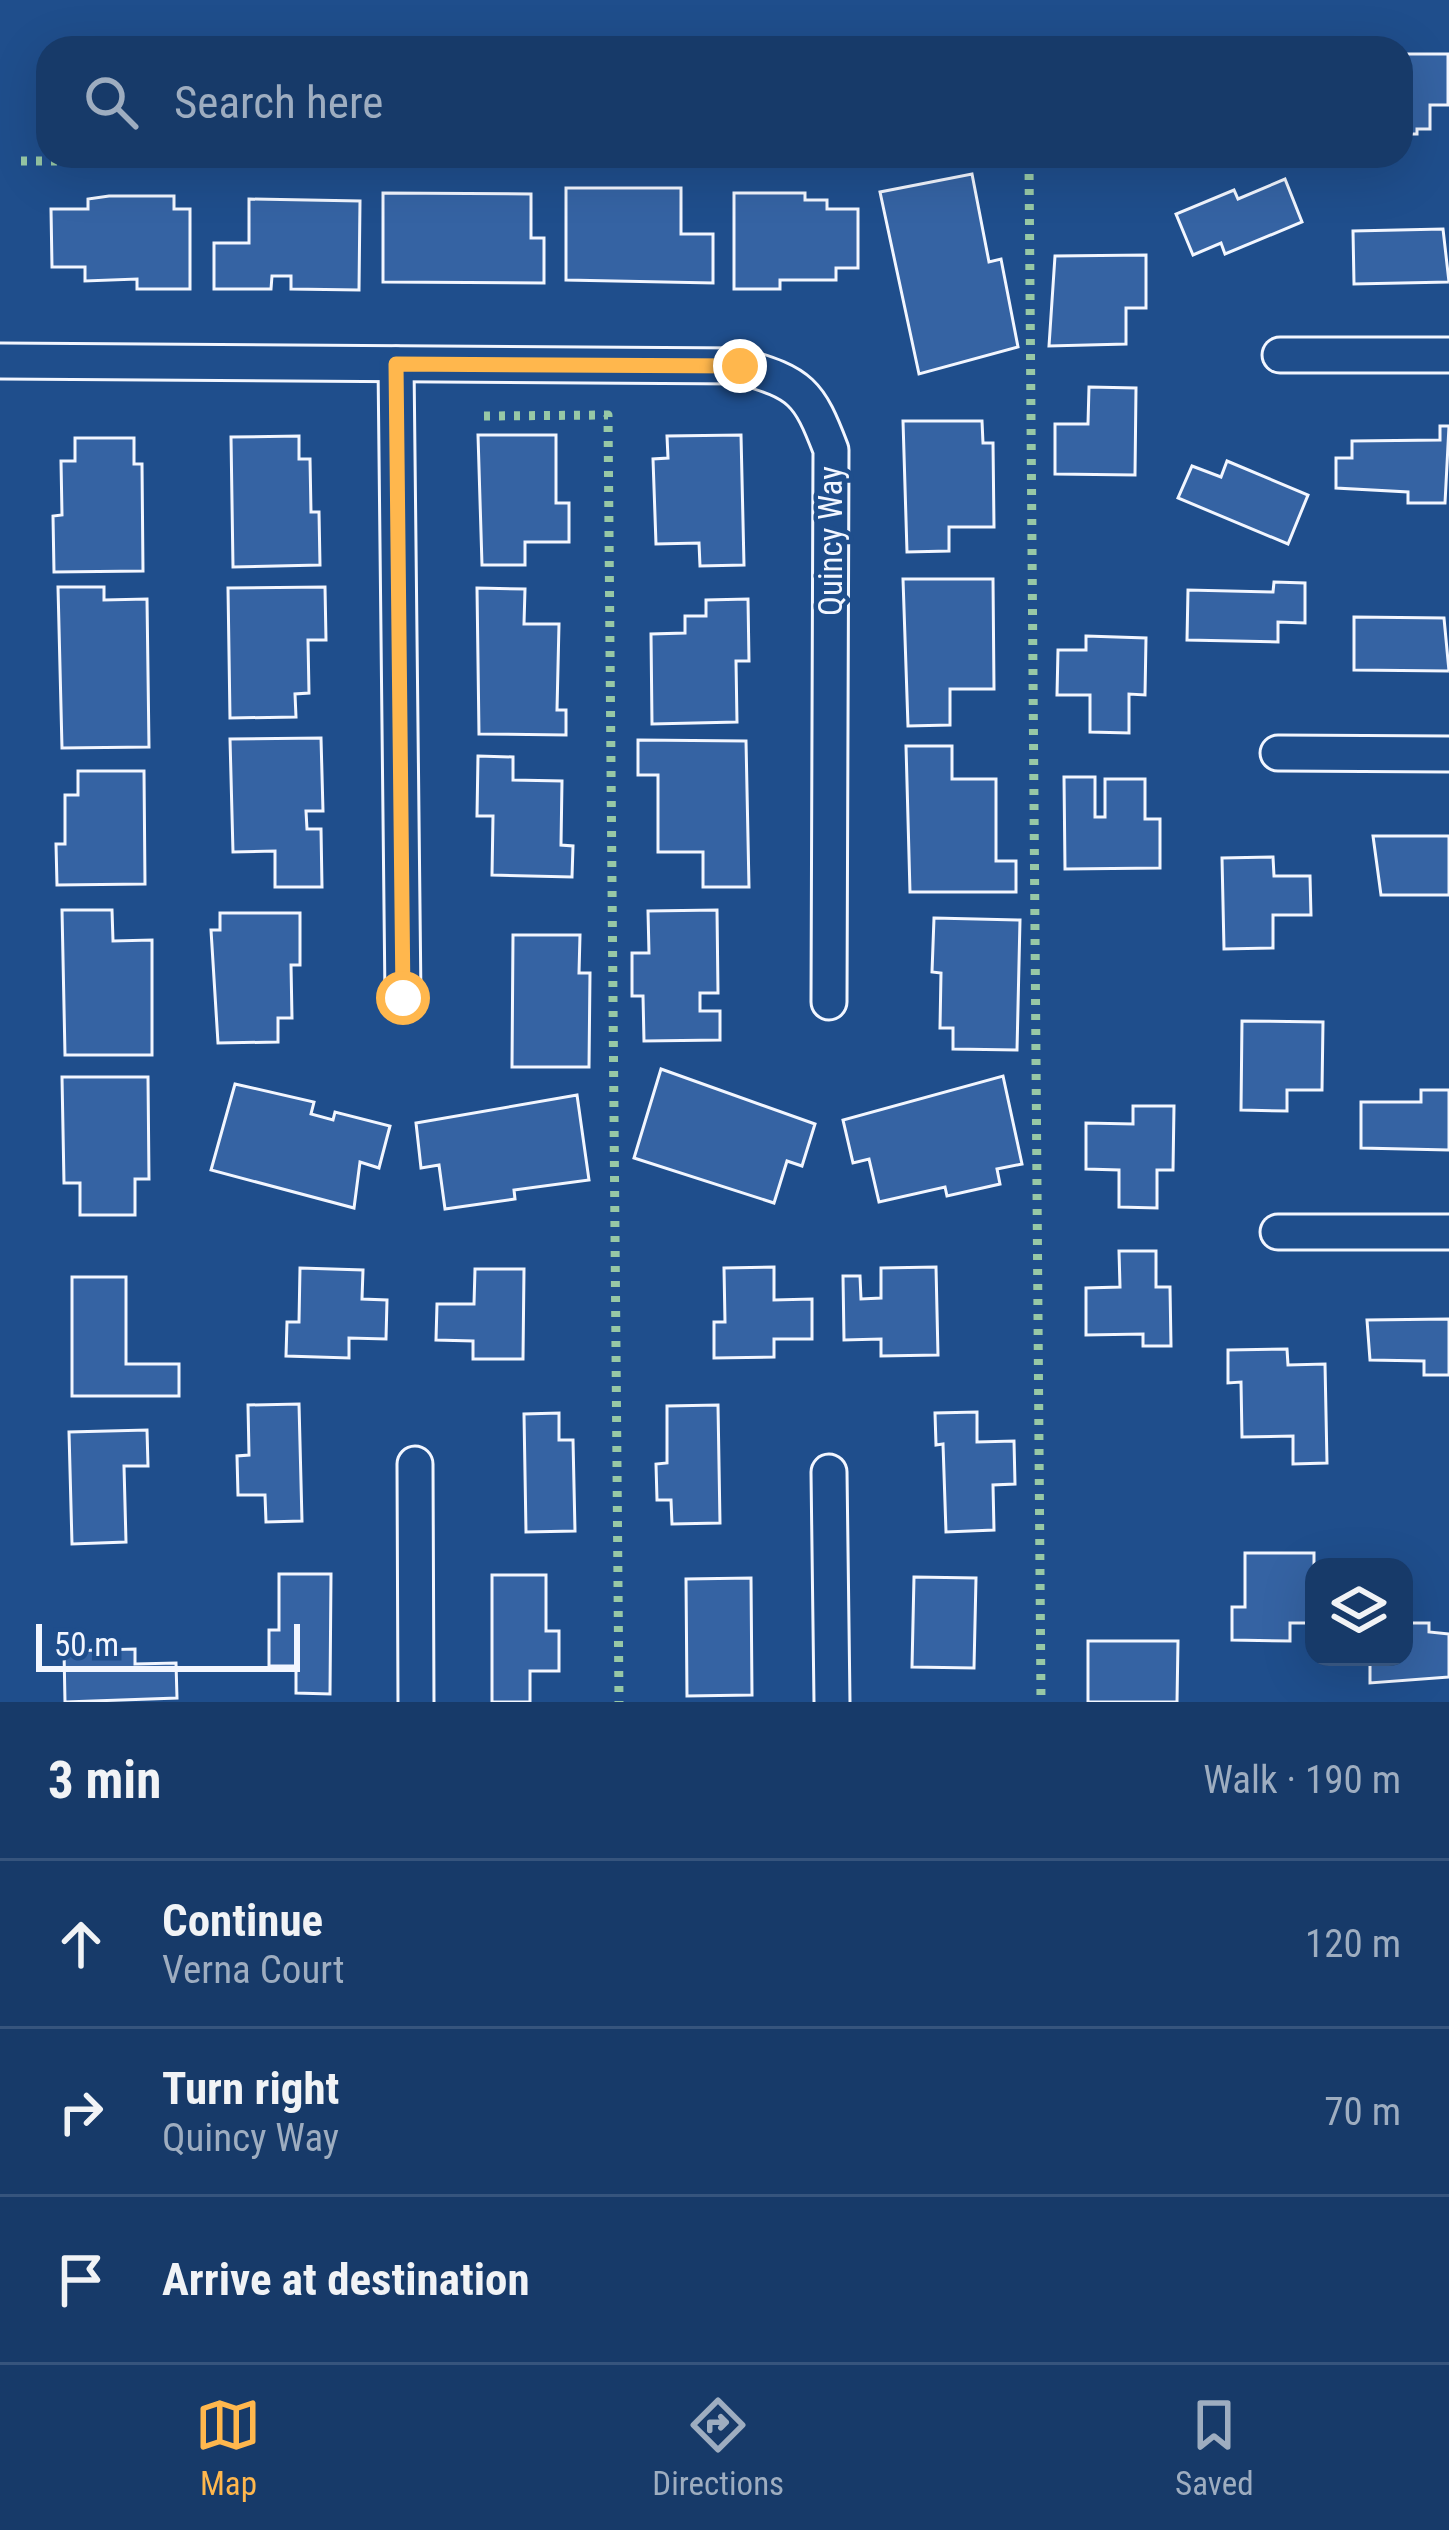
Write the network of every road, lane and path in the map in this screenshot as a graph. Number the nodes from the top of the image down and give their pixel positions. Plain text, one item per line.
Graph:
1 (1280, 355) dead end
2 (1449, 355) edge
3 (0, 361) edge
4 (396, 364) junction
5 (1279, 753) dead end
6 (1449, 754) edge
7 (403, 998) dead end
8 (829, 1002) dead end
9 (1279, 1232) dead end
10 (1449, 1232) edge
11 (415, 1464) dead end
12 (830, 1472) dead end
13 (416, 1702) edge
14 (832, 1702) edge

1 - 2 street
3 - 4 street, Quincy Way
4 - 7 street
4 - 8 street, Quincy Way
5 - 6 street
9 - 10 street
11 - 13 street
12 - 14 street

